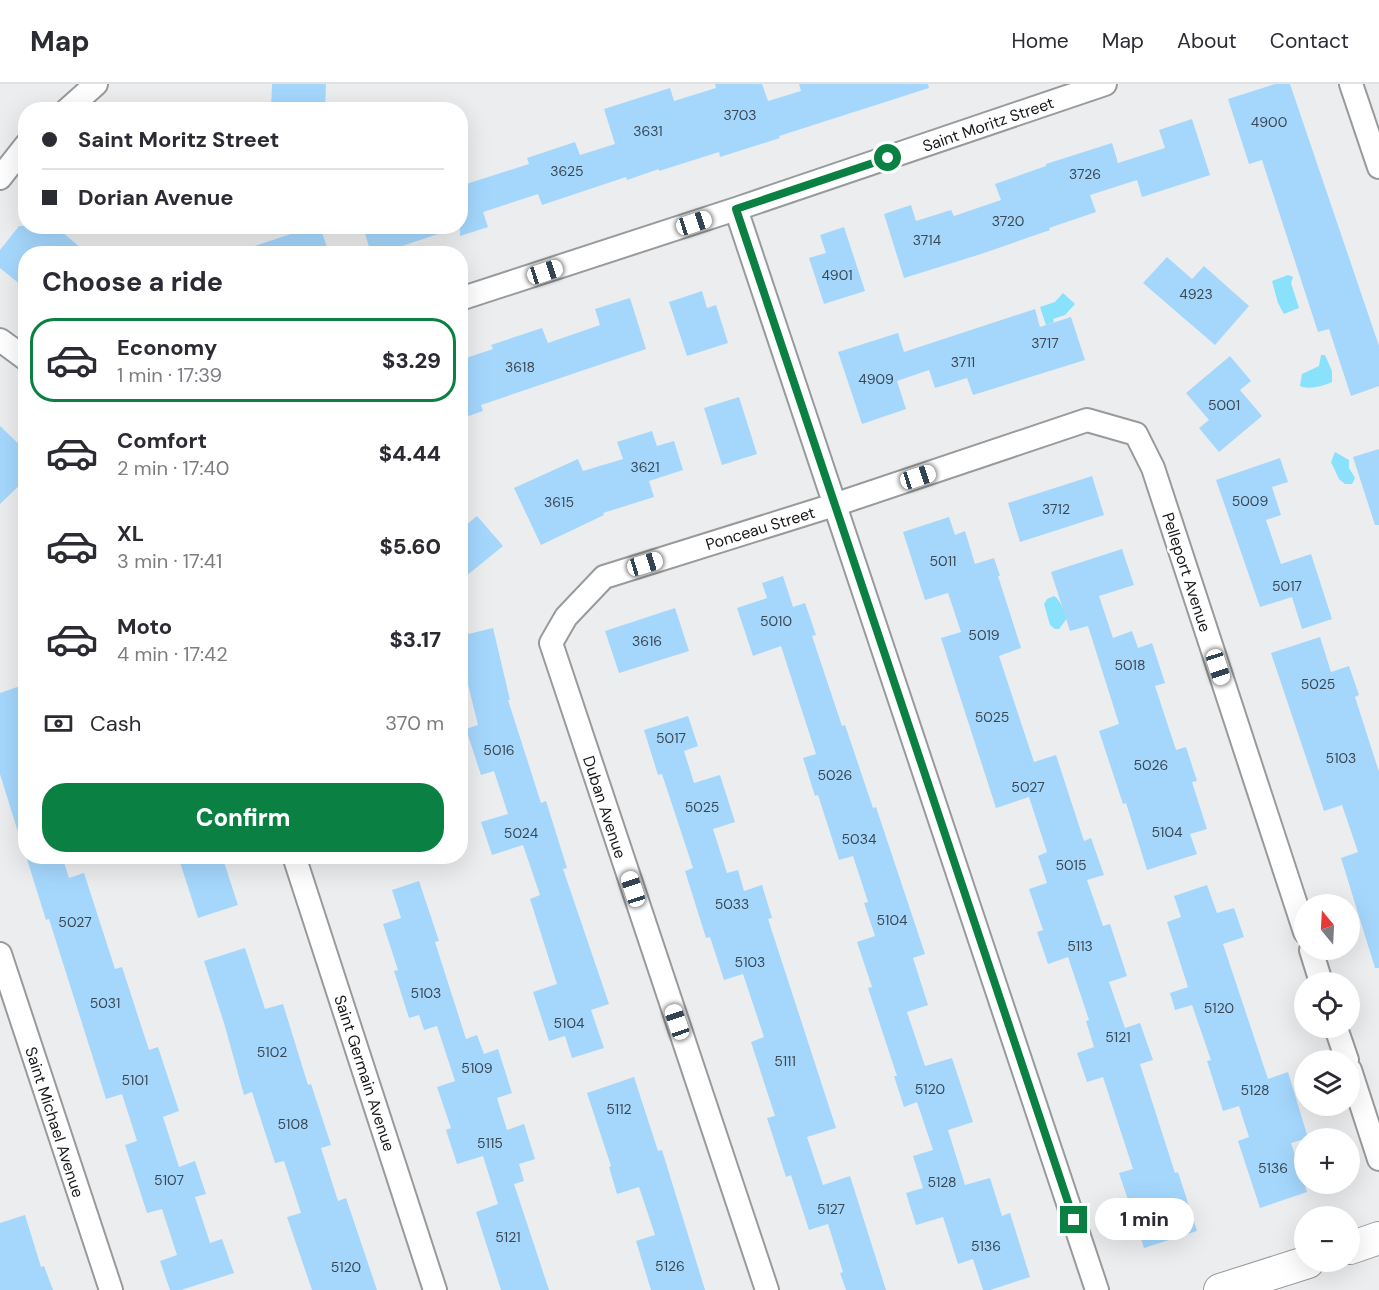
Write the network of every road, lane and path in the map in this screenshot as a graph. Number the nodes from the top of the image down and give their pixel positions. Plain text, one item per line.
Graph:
1 (96, 84) edge
2 (1105, 84) edge
3 (1352, 85) edge
4 (75, 102) edge
5 (18, 155) edge
6 (1379, 167) edge
7 (0, 178) edge
8 (736, 209) junction
9 (468, 296) edge
10 (0, 340) edge
11 (18, 353) edge
12 (1087, 420) joint
13 (834, 505) junction
14 (603, 577) joint
15 (297, 864) edge
16 (1294, 898) edge
17 (0, 954) edge
18 (1360, 1101) edge
19 (1379, 1159) edge
20 (1379, 1238) edge
21 (1360, 1245) edge
22 (1294, 1266) edge
23 (111, 1290) edge
24 (435, 1290) edge
25 (767, 1290) edge
26 (1097, 1290) edge
27 (1220, 1290) edge

1 - 4 street
2 - 8 street, Saint Moritz Street
3 - 6 street
5 - 7 street
8 - 9 street, Saint Moritz Street
8 - 13 street
10 - 11 street
12 - 13 street, Ponceau Street
12 - 16 street, Pelleport Avenue
13 - 14 street, Ponceau Street
13 - 26 street
14 - 25 street, Duban Avenue
15 - 24 street, Saint Germain Avenue
17 - 23 street, Saint Michael Avenue
18 - 19 street
20 - 21 main road
22 - 27 main road

